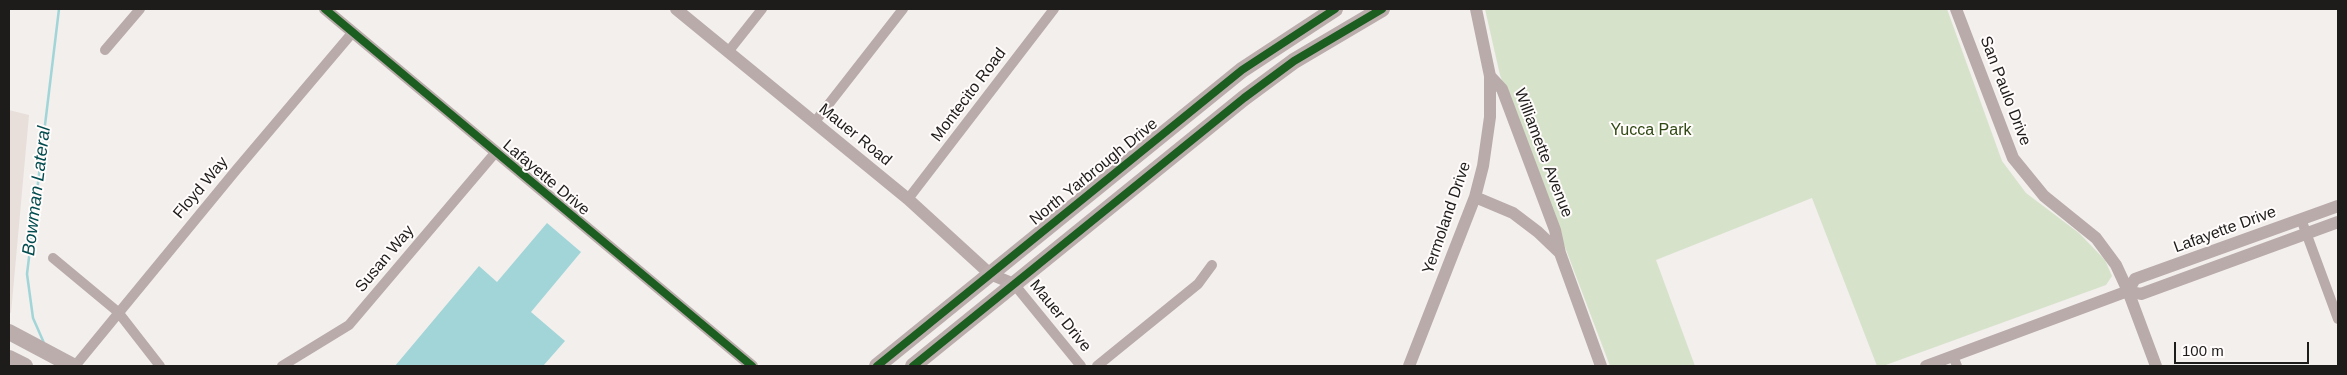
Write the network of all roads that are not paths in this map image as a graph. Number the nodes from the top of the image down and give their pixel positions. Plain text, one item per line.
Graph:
1 (140, 9) edge
2 (325, 9) edge
3 (676, 9) edge
4 (762, 9) edge
5 (903, 9) edge
6 (1054, 9) edge
7 (1336, 9) edge
8 (1382, 9) edge
9 (1476, 9) edge
10 (1956, 9) edge
11 (1314, 22) junction
12 (353, 32) junction
13 (1326, 41) junction
14 (105, 50) dead end
15 (728, 52) junction
16 (1490, 76) junction
17 (814, 123) junction
18 (495, 153) junction
19 (1475, 197) junction
20 (908, 199) junction
21 (2338, 206) edge
22 (2301, 219) junction
23 (2338, 222) edge
24 (2306, 234) junction
25 (1560, 253) junction
26 (53, 258) dead end
27 (1212, 265) dead end
28 (990, 274) junction
29 (1014, 284) junction
30 (2128, 291) junction
31 (118, 312) junction
32 (2338, 319) edge
33 (9, 332) edge
34 (9, 358) edge
35 (1955, 361) edge
36 (24, 366) edge
37 (74, 366) edge
38 (160, 366) edge
39 (282, 366) edge
40 (752, 366) edge
41 (877, 366) edge
42 (913, 366) edge
43 (1082, 366) edge
44 (1098, 366) edge
45 (1409, 366) edge
46 (1601, 366) edge
47 (1926, 366) edge
48 (2156, 366) edge

1 - 14 street
2 - 12 street, Lafayette Drive
3 - 15 street, Mauer Road
4 - 15 street
5 - 17 street
6 - 20 street, Montecito Road
7 - 11 main road, North Yarbrough Drive
8 - 13 main road
9 - 16 street, Williamette Avenue
10 - 30 street, San Paulo Drive
11 - 13 main road
11 - 28 main road, North Yarbrough Drive
12 - 18 street, Lafayette Drive
12 - 31 street, Floyd Way
13 - 29 main road
15 - 17 street, Mauer Road
16 - 19 street, Yermoland Drive
16 - 25 street, Williamette Avenue
17 - 20 street, Mauer Road
18 - 39 street, Susan Way
18 - 40 street, Lafayette Drive
19 - 25 street, Williamette Avenue
19 - 45 street, Yermoland Drive
20 - 28 street, Mauer Road
21 - 22 street, Lafayette Drive
22 - 24 street
22 - 30 street, Lafayette Drive
23 - 24 street, Lafayette Drive
24 - 30 street, Lafayette Drive
24 - 32 street
25 - 46 street, Williamette Avenue
26 - 31 street
27 - 44 street
28 - 29 street, Mauer Road
28 - 41 main road, North Yarbrough Drive
29 - 42 main road
29 - 43 street, Mauer Drive
30 - 35 street, Lafayette Drive
30 - 48 street, San Paulo Drive
31 - 37 street, Floyd Way
31 - 38 street
33 - 37 main road
34 - 36 main road
35 - 47 street, Lafayette Drive

